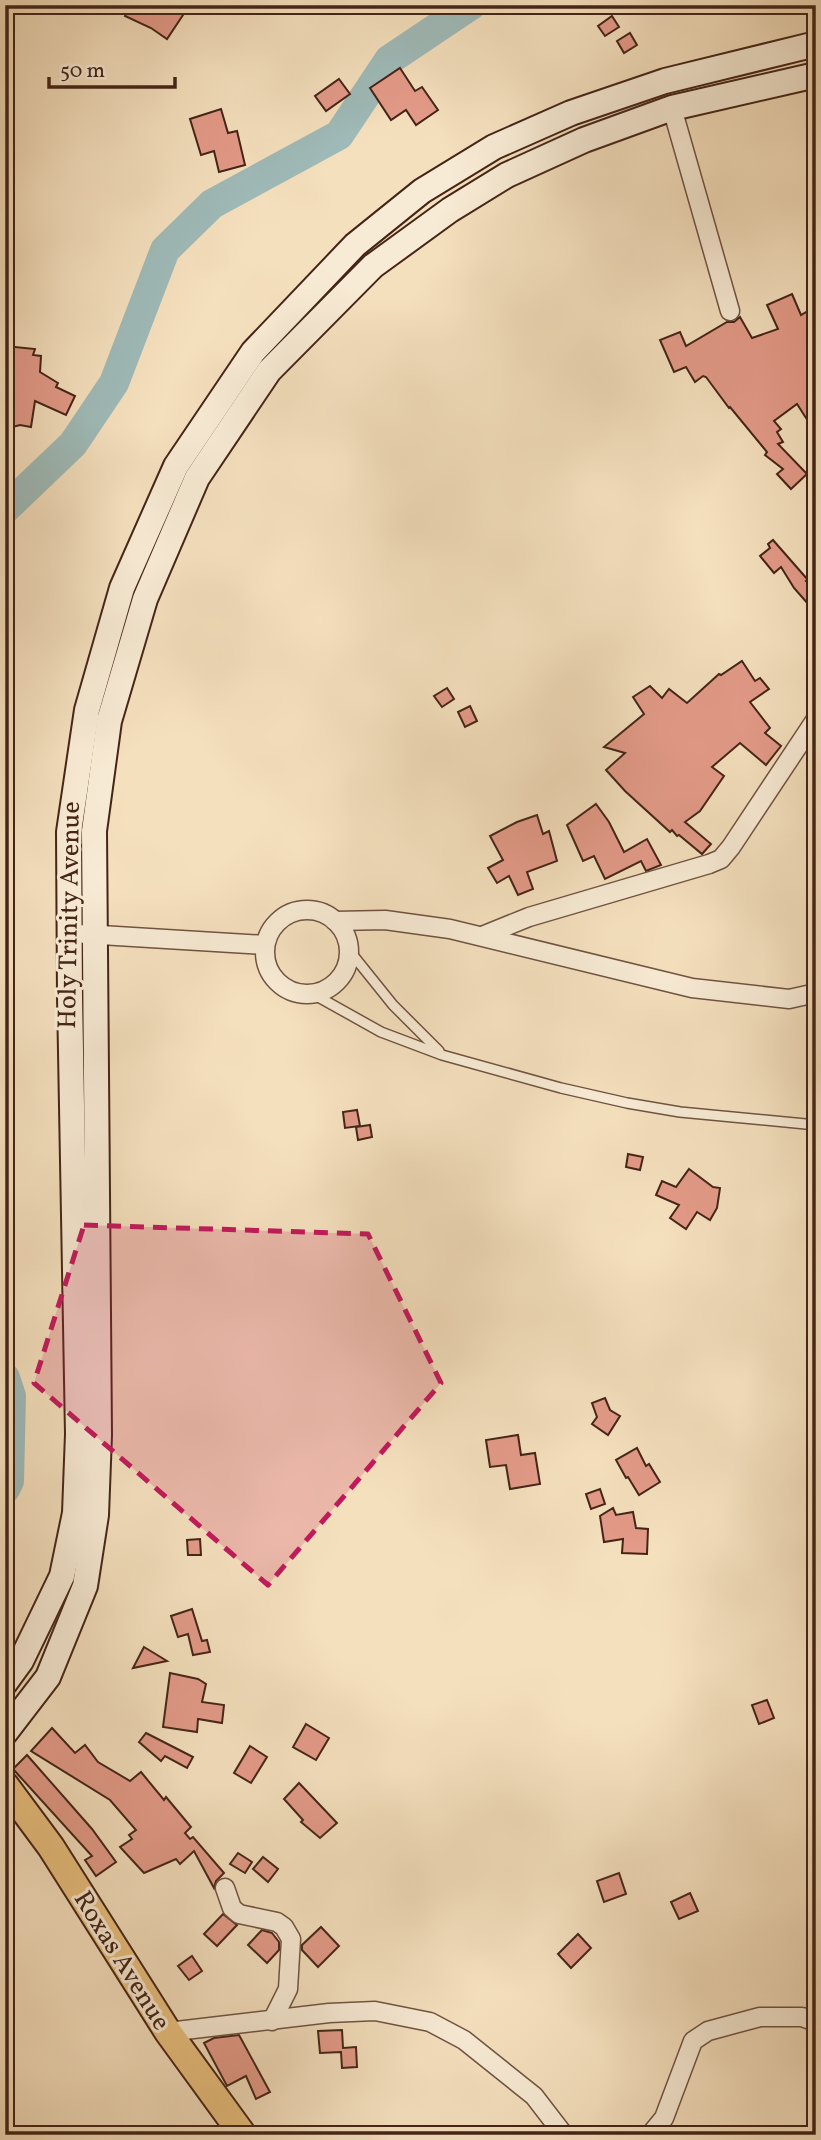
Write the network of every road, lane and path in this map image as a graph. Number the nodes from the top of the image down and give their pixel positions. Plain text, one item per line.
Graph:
1 (816, 44) edge
2 (816, 75) edge
3 (672, 108) junction
4 (730, 311) dead end
5 (816, 719) edge
6 (335, 921) junction
7 (83, 934) junction
8 (482, 936) junction
9 (265, 945) junction
10 (348, 949) junction
11 (816, 993) edge
12 (313, 994) junction
13 (442, 1055) junction
14 (816, 1125) edge
15 (62, 1576) junction
16 (85, 1586) junction
17 (5, 1683) edge
18 (5, 1733) edge
19 (5, 1785) edge
20 (225, 1888) dead end
21 (272, 2021) junction
22 (816, 2022) edge
23 (168, 2032) junction
24 (243, 2135) edge
25 (565, 2135) edge
26 (650, 2135) edge

1 - 7 main road, Holy Trinity Avenue
2 - 3 main road, Holy Trinity Avenue
3 - 4 street
3 - 7 main road, Holy Trinity Avenue
5 - 8 street
6 - 8 street
6 - 9 street
6 - 10 street
7 - 9 street
7 - 15 main road, Holy Trinity Avenue
7 - 16 main road, Holy Trinity Avenue
8 - 11 street
9 - 12 street
10 - 12 street
10 - 13 lane
12 - 13 lane
13 - 14 lane
15 - 16 main road
15 - 17 main road, Holy Trinity Avenue
16 - 18 main road, Holy Trinity Avenue
19 - 23 main road, Roxas Avenue
20 - 21 street
21 - 23 street
21 - 25 street
22 - 26 street
23 - 24 main road, Roxas Avenue

